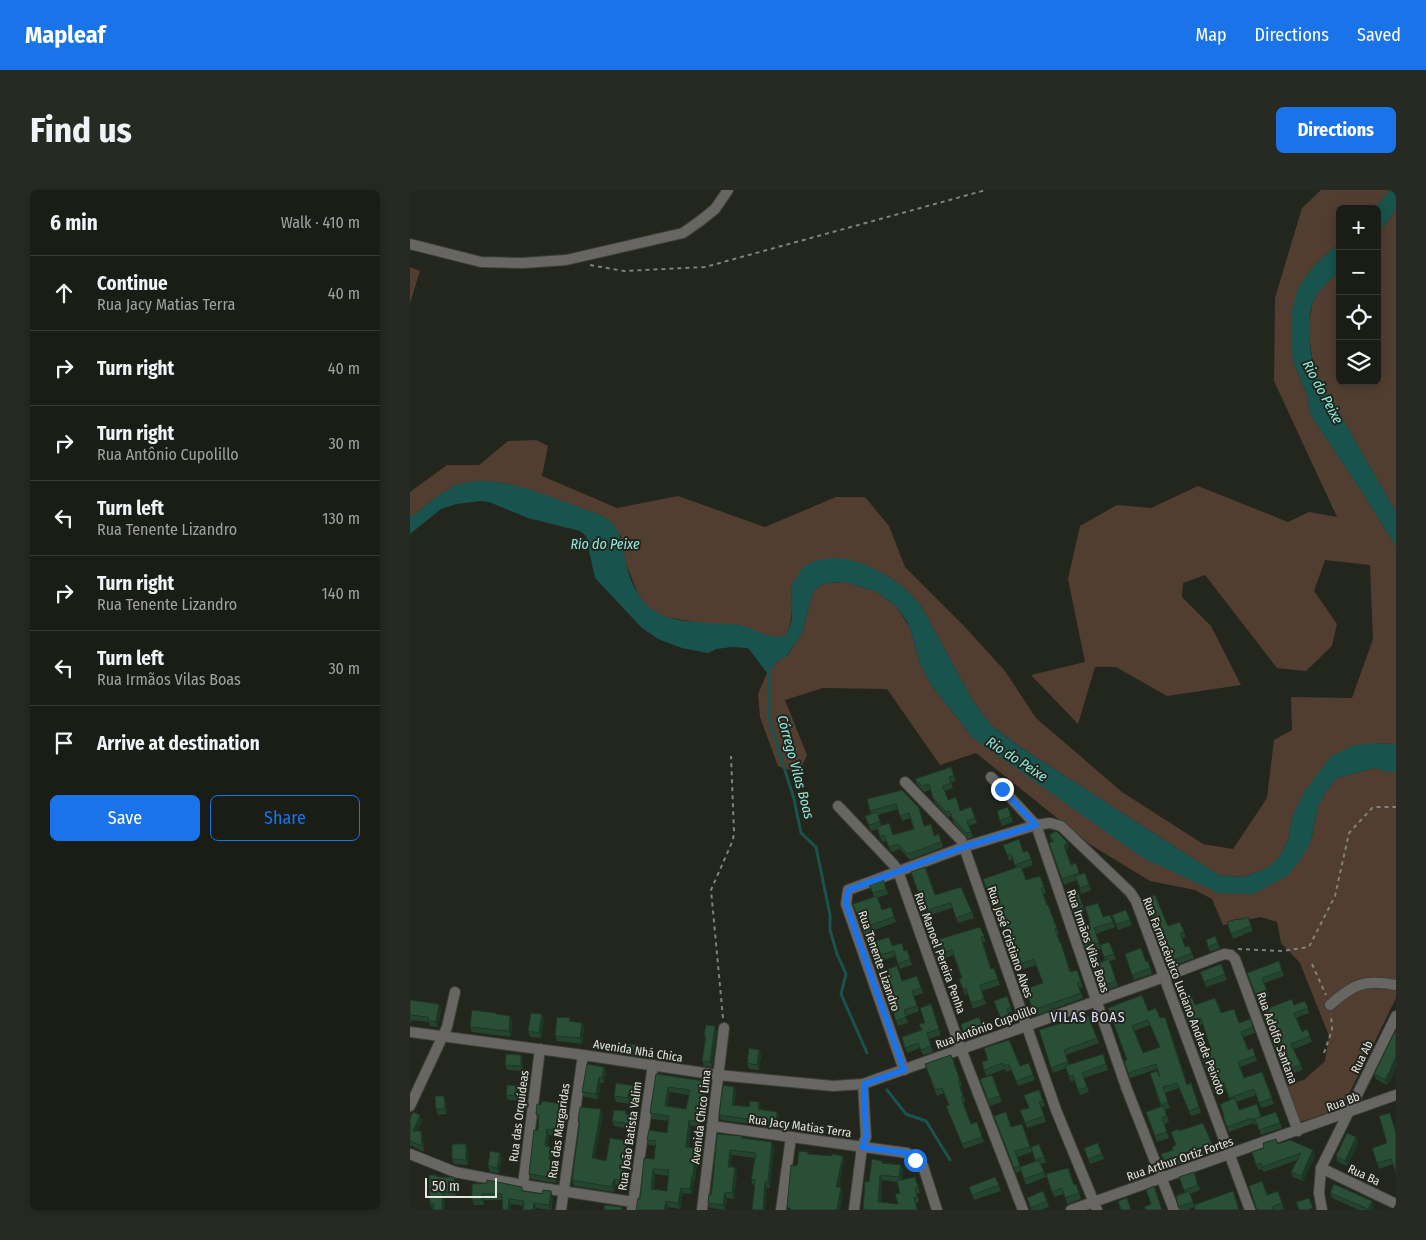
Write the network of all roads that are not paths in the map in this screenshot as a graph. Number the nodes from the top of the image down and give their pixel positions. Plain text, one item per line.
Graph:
1 (728, 190) edge
2 (410, 244) edge
3 (990, 777) dead end
4 (905, 782) dead end
5 (838, 806) dead end
6 (1050, 823) joint
7 (1036, 825) junction
8 (964, 847) junction
9 (898, 872) junction
10 (1231, 955) joint
11 (1164, 977) junction
12 (1396, 985) edge
13 (455, 992) dead end
14 (1096, 1002) junction
15 (1330, 1005) dead end
16 (1396, 1016) edge
17 (1026, 1026) junction
18 (724, 1028) road end
19 (410, 1032) edge
20 (443, 1036) junction
21 (540, 1049) junction
22 (961, 1049) junction
23 (583, 1055) junction
24 (652, 1065) junction
25 (904, 1070) junction
26 (718, 1075) junction
27 (864, 1084) junction
28 (1396, 1096) edge
29 (410, 1106) edge
30 (1348, 1113) junction
31 (712, 1126) junction
32 (1298, 1131) junction
33 (791, 1137) junction
34 (862, 1147) junction
35 (410, 1154) edge
36 (1231, 1154) junction
37 (1321, 1168) junction
38 (1162, 1178) junction
39 (522, 1185) junction
40 (563, 1191) junction
41 (1396, 1204) edge
42 (632, 1206) edge
43 (1096, 1206) edge
44 (561, 1210) edge
45 (702, 1210) edge
46 (781, 1210) edge
47 (854, 1210) edge
48 (937, 1210) edge
49 (1023, 1210) edge
50 (1071, 1210) edge
51 (1174, 1210) edge
52 (1250, 1210) edge
53 (1322, 1210) edge

1 - 2 street
3 - 7 street, Rua Irmãos Vilas Boas
4 - 8 street, Rua José Cristiano Alves
5 - 9 street, Rua Manoel Pereira Penha
6 - 7 street, Rua Tenente Lizandro
6 - 11 street, Rua Farmacêutico Luciano Andrade Peixoto
7 - 8 street, Rua Tenente Lizandro
7 - 14 street, Rua Irmãos Vilas Boas
8 - 9 street, Rua Tenente Lizandro
8 - 17 street, Rua José Cristiano Alves
9 - 22 street, Rua Manoel Pereira Penha
9 - 25 street, Rua Tenente Lizandro
10 - 11 street, Rua Antônio Cupolillo
10 - 32 street, Rua Adolfo Santana
11 - 14 street, Rua Antônio Cupolillo
11 - 36 street, Rua Farmacêutico Luciano Andrade Peixoto
12 - 15 street
13 - 20 street
14 - 17 street, Rua Antônio Cupolillo
14 - 38 street, Rua Irmãos Vilas Boas
16 - 30 street, Rua Ab
17 - 22 street, Rua Antônio Cupolillo
17 - 43 street, Rua José Cristiano Alves
18 - 26 street, Avenida Chico Lima
19 - 20 street, Avenida Nhá Chica
20 - 21 street, Avenida Nhá Chica
20 - 29 street
21 - 23 street, Avenida Nhá Chica
21 - 39 street, Rua das Orquídeas
22 - 25 street, Rua Antônio Cupolillo
22 - 49 street, Rua Manoel Pereira Penha
23 - 24 street, Avenida Nhá Chica
23 - 40 street, Rua das Margaridas
24 - 26 street, Avenida Nhá Chica
24 - 42 street, Rua João Batista Valim
25 - 27 street, Rua Antônio Cupolillo
26 - 27 street, Avenida Nhá Chica
26 - 31 street, Avenida Chico Lima
27 - 34 street
28 - 30 street, Rua Bb
30 - 32 street, Rua Bb
30 - 37 street, Rua Ab
31 - 33 street, Rua Jacy Matias Terra
31 - 45 street, Avenida Chico Lima
32 - 36 street, Rua Arthur Ortiz Fortes
33 - 34 street, Rua Jacy Matias Terra
33 - 46 street
34 - 47 street
34 - 48 street, Rua Jacy Matias Terra
35 - 39 street
36 - 38 street, Rua Arthur Ortiz Fortes
36 - 52 street, Rua Farmacêutico Luciano Andrade Peixoto
37 - 41 street, Rua Ba
37 - 53 street, Rua Ab
38 - 43 street, Rua Arthur Ortiz Fortes
38 - 51 street, Rua Irmãos Vilas Boas
39 - 40 street
40 - 42 street
40 - 44 street, Rua das Margaridas
43 - 50 street, Rua Arthur Ortiz Fortes

